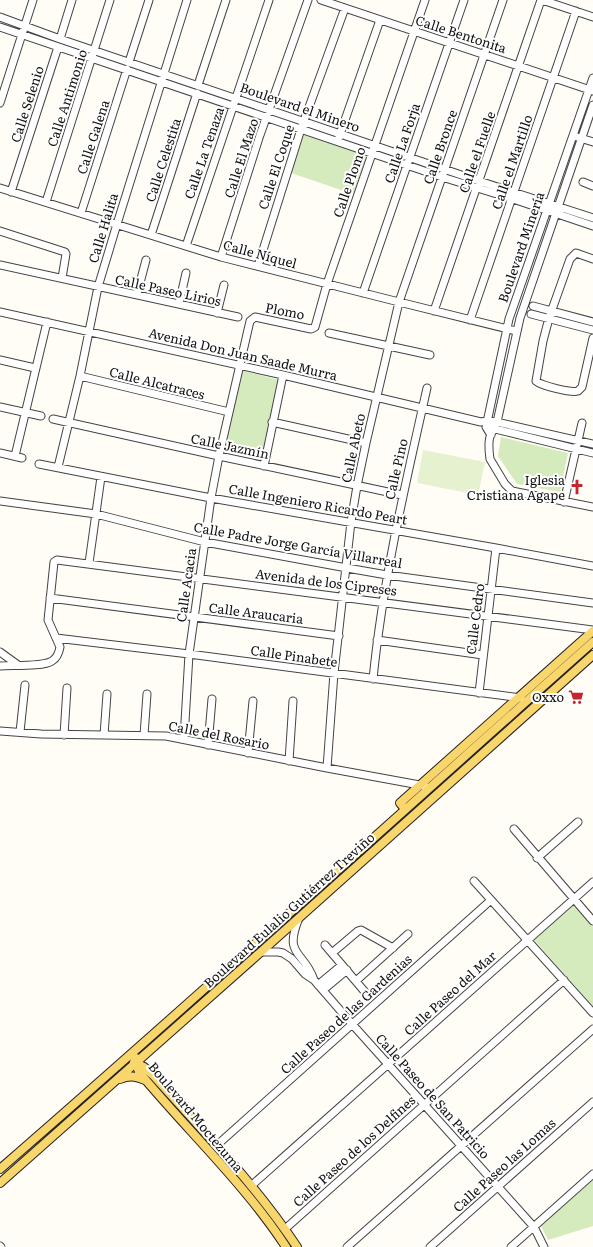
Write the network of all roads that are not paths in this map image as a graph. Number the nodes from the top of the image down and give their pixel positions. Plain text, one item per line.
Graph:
1 (33, 0) edge
2 (72, 0) edge
3 (110, 0) edge
4 (149, 0) edge
5 (187, 0) edge
6 (226, 0) edge
7 (269, 0) edge
8 (308, 0) edge
9 (321, 0) edge
10 (425, 0) edge
11 (464, 0) edge
12 (503, 0) edge
13 (542, 0) edge
14 (344, 8) junction
15 (576, 11) junction
16 (0, 17) edge
17 (593, 17) edge
18 (380, 20) junction
19 (24, 26) junction
20 (0, 27) edge
21 (414, 32) junction
22 (22, 34) junction
23 (60, 39) junction
24 (449, 43) junction
25 (58, 47) junction
26 (93, 54) junction
27 (484, 55) junction
28 (128, 66) junction
29 (519, 66) junction
30 (164, 73) junction
31 (553, 78) junction
32 (593, 78) edge
33 (162, 81) junction
34 (198, 85) junction
35 (591, 90) edge
36 (197, 93) junction
37 (234, 102) junction
38 (0, 103) edge
39 (593, 105) edge
40 (270, 110) junction
41 (267, 117) junction
42 (304, 121) junction
43 (301, 129) junction
44 (340, 133) junction
45 (573, 136) junction
46 (581, 139) junction
47 (337, 141) junction
48 (593, 142) edge
49 (374, 149) junction
50 (409, 157) junction
51 (406, 165) junction
52 (445, 169) junction
53 (442, 177) junction
54 (583, 182) dead end
55 (478, 185) junction
56 (593, 186) edge
57 (0, 188) edge
58 (11, 192) junction
59 (514, 195) junction
60 (46, 202) junction
61 (549, 203) junction
62 (558, 206) junction
63 (546, 210) junction
64 (80, 213) junction
65 (555, 213) junction
66 (593, 218) edge
67 (117, 224) junction
68 (593, 226) edge
69 (0, 231) edge
70 (151, 235) junction
71 (186, 246) junction
72 (222, 257) junction
73 (593, 259) edge
74 (146, 260) dead end
75 (0, 265) edge
76 (258, 266) junction
77 (186, 273) dead end
78 (62, 278) junction
79 (327, 284) junction
80 (224, 286) dead end
81 (98, 287) junction
82 (363, 293) junction
83 (137, 294) junction
84 (399, 302) junction
85 (179, 304) junction
86 (533, 306) dead end
87 (434, 311) junction
88 (0, 312) edge
89 (218, 312) junction
90 (531, 314) dead end
91 (550, 315) junction
92 (238, 317) dead end
93 (251, 319) joint
94 (470, 320) junction
95 (47, 322) junction
96 (593, 322) edge
97 (314, 328) joint
98 (507, 329) junction
99 (593, 330) edge
100 (516, 331) junction
101 (89, 332) junction
102 (329, 333) dead end
103 (593, 338) edge
104 (388, 347) junction
105 (430, 355) dead end
106 (0, 360) edge
107 (240, 366) junction
108 (35, 368) junction
109 (283, 375) junction
110 (80, 376) junction
111 (427, 388) dead end
112 (377, 397) junction
113 (0, 407) edge
114 (423, 407) junction
115 (25, 412) junction
116 (229, 412) junction
117 (41, 416) dead end
118 (52, 419) dead end
119 (69, 422) junction
120 (272, 422) junction
121 (496, 422) junction
122 (485, 423) junction
123 (582, 423) dead end
124 (493, 432) junction
125 (578, 440) junction
126 (366, 443) junction
127 (593, 444) edge
128 (576, 449) junction
129 (0, 453) edge
130 (593, 453) edge
131 (219, 456) junction
132 (39, 464) dead end
133 (264, 466) junction
134 (58, 468) junction
135 (101, 477) junction
136 (357, 486) junction
137 (402, 495) junction
138 (211, 498) junction
139 (0, 501) edge
140 (564, 502) junction
141 (593, 507) edge
142 (96, 514) junction
143 (351, 522) junction
144 (396, 530) junction
145 (204, 542) junction
146 (496, 548) junction
147 (89, 563) junction
148 (593, 566) edge
149 (347, 568) junction
150 (387, 575) junction
151 (199, 578) junction
152 (491, 589) junction
153 (344, 597) junction
154 (50, 598) junction
155 (382, 602) junction
156 (593, 603) edge
157 (488, 615) junction
158 (194, 617) junction
159 (593, 631) edge
160 (339, 636) junction
161 (56, 638) junction
162 (377, 640) junction
163 (593, 642) edge
164 (0, 652) edge
165 (189, 654) junction
166 (593, 654) edge
167 (483, 655) junction
168 (572, 661) junction
169 (18, 665) junction
170 (0, 666) edge
171 (334, 674) junction
172 (374, 679) junction
173 (25, 685) dead end
174 (67, 688) dead end
175 (478, 693) junction
176 (107, 694) dead end
177 (147, 694) dead end
178 (518, 697) junction
179 (212, 699) dead end
180 (529, 699) junction
181 (253, 701) dead end
182 (293, 702) dead end
183 (0, 731) edge
184 (20, 732) junction
185 (64, 735) junction
186 (104, 735) junction
187 (144, 736) junction
188 (184, 739) junction
189 (208, 745) junction
190 (248, 753) junction
191 (289, 761) junction
192 (327, 768) junction
193 (420, 785) junction
194 (431, 787) junction
195 (405, 809) junction
196 (578, 822) dead end
197 (514, 829) dead end
198 (538, 858) junction
199 (474, 881) dead end
200 (593, 882) edge
201 (573, 899) junction
202 (491, 900) junction
203 (300, 917) junction
204 (593, 921) edge
205 (408, 934) dead end
206 (528, 940) junction
207 (325, 945) dead end
208 (393, 948) junction
209 (261, 952) junction
210 (332, 953) junction
211 (345, 968) junction
212 (564, 980) junction
213 (356, 981) junction
214 (319, 985) junction
215 (365, 992) dead end
216 (593, 1013) edge
217 (352, 1024) junction
218 (593, 1029) edge
219 (158, 1031) junction
220 (136, 1063) junction
221 (388, 1065) junction
222 (109, 1074) junction
223 (147, 1081) junction
224 (114, 1082) junction
225 (593, 1102) edge
226 (424, 1105) junction
227 (461, 1145) junction
228 (216, 1146) junction
229 (0, 1169) edge
230 (593, 1174) edge
231 (0, 1183) edge
232 (251, 1186) junction
233 (498, 1186) junction
234 (534, 1227) junction
235 (285, 1229) junction
236 (286, 1247) edge
237 (297, 1247) edge
238 (347, 1247) edge
239 (430, 1247) edge
240 (511, 1247) edge
241 (544, 1247) edge

1 - 19 street
2 - 23 street
3 - 26 street, Calle Antimonio
4 - 28 street, Calle Galena
5 - 30 street, Calle Halita
6 - 34 street
7 - 37 street, Calle La Tenaza
8 - 40 street, Calle El Mazo
9 - 14 street, Calle Bentonita
10 - 21 street, Calle Plomo
11 - 24 street, Calle La Forja
12 - 27 street, Calle Bronce
13 - 15 street
13 - 29 street, Calle el Fuelle
14 - 18 street, Calle Bentonita
14 - 42 street, Calle El Coque
15 - 17 street
15 - 31 street, Calle el Martillo
16 - 19 street, Boulevard el Minero
18 - 21 street, Calle Bentonita
18 - 44 street
19 - 22 street
19 - 23 street, Boulevard el Minero
20 - 22 street, Boulevard el Minero
21 - 24 street, Calle Bentonita
21 - 49 street, Calle Plomo
22 - 25 street, Boulevard el Minero
22 - 38 street
23 - 26 street, Boulevard el Minero
24 - 27 street, Calle Bentonita
24 - 50 street, Calle La Forja
25 - 26 street, Boulevard el Minero
25 - 58 street, Calle Selenio
26 - 28 street, Boulevard el Minero
26 - 60 street, Calle Antimonio
27 - 29 street, Calle Bentonita
27 - 52 street, Calle Bronce
28 - 30 street, Boulevard el Minero
28 - 33 street, Boulevard el Minero
28 - 64 street, Calle Galena
29 - 31 street, Calle Bentonita
29 - 55 street, Calle el Fuelle
30 - 33 street, Calle Halita
30 - 34 street, Boulevard el Minero
31 - 35 street, Calle Bentonita
31 - 59 street, Calle el Martillo
32 - 35 street, Boulevard Minería
33 - 36 street, Boulevard el Minero
33 - 67 street, Calle Halita
34 - 37 street, Boulevard el Minero
35 - 45 street, Boulevard Minería
36 - 37 street, Boulevard el Minero
36 - 70 street, Calle Celestita
37 - 40 street, Boulevard el Minero
37 - 41 street, Boulevard el Minero
37 - 71 street, Calle La Tenaza
39 - 46 street, Boulevard Minería
40 - 41 street, Calle El Mazo
40 - 42 street, Boulevard el Minero
41 - 43 street, Boulevard el Minero
41 - 72 street, Calle El Mazo
42 - 43 street, Calle El Coque
42 - 44 street, Boulevard el Minero
43 - 47 street, Boulevard el Minero
43 - 76 street, Calle El Coque
44 - 47 street
44 - 49 street, Boulevard el Minero
45 - 46 street
45 - 61 street, Boulevard Minería
46 - 48 street
46 - 62 street, Boulevard Minería
47 - 49 street, Boulevard el Minero
49 - 50 street, Boulevard el Minero
49 - 51 street, Boulevard el Minero
49 - 79 street, Calle Plomo
50 - 51 street, Calle La Forja
50 - 52 street, Boulevard el Minero
51 - 53 street, Boulevard el Minero
51 - 82 street, Calle La Forja
52 - 53 street, Calle Bronce
52 - 55 street, Boulevard el Minero
53 - 55 street, Boulevard el Minero
53 - 84 street, Calle Bronce
54 - 56 street
55 - 59 street, Boulevard el Minero
55 - 87 street, Calle el Fuelle
57 - 58 street, Calle Níquel
58 - 60 street, Calle Níquel
59 - 61 street, Boulevard el Minero
59 - 63 street, Boulevard el Minero
59 - 94 street, Calle el Martillo
60 - 64 street, Calle Níquel
61 - 62 street, Boulevard el Minero
61 - 63 street, Boulevard Minería
62 - 65 street, Boulevard Minería
62 - 66 street, Boulevard el Minero
63 - 65 street, Boulevard el Minero
63 - 98 street, Boulevard Minería
64 - 67 street, Calle Níquel
65 - 68 street, Boulevard el Minero
65 - 100 street, Boulevard Minería
67 - 70 street, Calle Níquel
67 - 81 street, Calle Halita
69 - 78 street
70 - 71 street, Calle Níquel
71 - 72 street, Calle Níquel
72 - 76 street, Calle Níquel
73 - 91 street
74 - 83 street
75 - 78 street, Calle Paseo Lirios
76 - 79 street, Calle Níquel
77 - 85 street
78 - 81 street, Calle Paseo Lirios
79 - 82 street, Calle Níquel
79 - 97 street, Calle Plomo
80 - 89 street
81 - 83 street, Calle Paseo Lirios
81 - 101 street, Calle Halita
82 - 84 street, Calle Níquel
83 - 85 street, Calle Paseo Lirios
84 - 87 street, Calle Níquel
84 - 104 street, Calle Abeto
85 - 89 street, Calle Paseo Lirios
86 - 91 street
87 - 94 street, Calle Níquel
88 - 95 street, Avenida Don Juan Saade Murra
89 - 92 street, Calle Paseo Lirios
90 - 91 street
91 - 96 street
91 - 99 street
91 - 103 street
93 - 97 street, Plomo
93 - 107 street, Calle Acacia
94 - 98 street, Calle Níquel
95 - 101 street, Avenida Don Juan Saade Murra
95 - 108 street
98 - 100 street, Calle Níquel
98 - 122 street, Boulevard Minería
100 - 121 street, Boulevard Minería
101 - 107 street, Avenida Don Juan Saade Murra
101 - 110 street, Calle Halita
102 - 104 street
104 - 105 street
104 - 112 street, Calle Abeto
106 - 108 street
107 - 109 street, Avenida Don Juan Saade Murra
107 - 116 street, Calle Acacia
108 - 115 street
109 - 112 street, Avenida Don Juan Saade Murra
109 - 120 street
110 - 116 street, Calle Alcatraces
110 - 119 street, Calle Halita
111 - 114 street, Calle Pino
112 - 114 street, Avenida Don Juan Saade Murra
112 - 126 street, Calle Abeto
113 - 115 street
114 - 122 street, Avenida Don Juan Saade Murra
114 - 137 street, Calle Pino
115 - 117 street
115 - 129 street
116 - 131 street, Calle Acacia
118 - 119 street, Calle Jazmín
119 - 131 street, Calle Jazmín
119 - 134 street, Calle Halita
120 - 126 street
120 - 133 street
121 - 122 street, Avenida Don Juan Saade Murra
121 - 124 street, Boulevard Minería
121 - 125 street, Avenida Don Juan Saade Murra
122 - 124 street, Avenida Don Juan Saade Murra
123 - 125 street
124 - 128 street, Avenida Don Juan Saade Murra
124 - 140 street, Boulevard Minería
125 - 127 street, Avenida Don Juan Saade Murra
125 - 128 street
126 - 136 street, Calle Abeto
128 - 130 street, Avenida Don Juan Saade Murra
128 - 140 street
131 - 133 street, Calle Jazmín
131 - 138 street, Calle Acacia
132 - 134 street, Calle Ingeniero Ricardo Peart
133 - 136 street, Calle Jazmín
134 - 135 street, Calle Ingeniero Ricardo Peart
135 - 138 street, Calle Ingeniero Ricardo Peart
135 - 142 street
136 - 137 street, Calle Jazmín
136 - 143 street, Calle Abeto
137 - 144 street, Calle Pino
138 - 143 street, Calle Ingeniero Ricardo Peart
138 - 145 street, Calle Acacia
139 - 142 street, Calle Padre Jorge García Villarreal
140 - 141 street, Boulevard Minería
142 - 145 street, Calle Padre Jorge García Villarreal
142 - 147 street
143 - 144 street, Calle Ingeniero Ricardo Peart
143 - 149 street, Calle Abeto
144 - 146 street, Calle Ingeniero Ricardo Peart
144 - 150 street, Calle Pino
145 - 149 street, Calle Padre Jorge García Villarreal
145 - 151 street, Calle Acacia
146 - 148 street, Calle Ingeniero Ricardo Peart
146 - 152 street, Calle Cedro
147 - 151 street, Avenida de los Cipreses
147 - 154 street, Avenida de los Cipreses
149 - 150 street, Calle Padre Jorge García Villarreal
149 - 153 street, Calle Abeto
150 - 152 street, Calle Padre Jorge García Villarreal
150 - 155 street, Calle Pino
151 - 153 street, Avenida de los Cipreses
151 - 158 street, Calle Acacia
152 - 156 street, Calle Padre Jorge García Villarreal
152 - 157 street, Calle Cedro
153 - 155 street, Avenida de los Cipreses
153 - 160 street, Calle Abeto
154 - 158 street, Calle Araucaria
154 - 161 street
155 - 157 street, Avenida de los Cipreses
155 - 162 street, Calle Pino
157 - 159 street, Avenida de los Cipreses
157 - 167 street, Calle Cedro
158 - 160 street, Calle Araucaria
158 - 165 street, Calle Acacia
159 - 178 main road
160 - 171 street, Calle Abeto
161 - 165 street, Calle Pinabete
161 - 169 street
162 - 167 street
162 - 172 street, Calle Pino
163 - 168 main road, Boulevard Eulalio Gutiérrez Treviño
164 - 169 street
165 - 171 street, Calle Pinabete
165 - 188 street, Calle Acacia
166 - 168 main road
166 - 203 main road, Boulevard Eulalio Gutiérrez Treviño
167 - 175 street, Calle Cedro
168 - 180 main road, Boulevard Eulalio Gutiérrez Treviño
169 - 170 street
171 - 172 street, Calle Pinabete
171 - 192 street, Calle Abeto
172 - 175 street, Calle Pinabete
173 - 184 street
174 - 185 street
175 - 178 street, Calle Pinabete
176 - 186 street
177 - 187 street
178 - 180 street, Calle Pinabete
178 - 193 main road
179 - 189 street
180 - 194 main road, Boulevard Eulalio Gutiérrez Treviño
181 - 190 street
182 - 191 street
183 - 184 street, Calle del Rosario
184 - 185 street, Calle del Rosario
185 - 186 street, Calle del Rosario
186 - 187 street, Calle del Rosario
187 - 188 street, Calle del Rosario
188 - 189 street, Calle del Rosario
189 - 190 street, Calle del Rosario
190 - 191 street, Calle del Rosario
191 - 192 street, Calle del Rosario
192 - 193 street, Calle del Rosario
193 - 194 street, Calle del Rosario
193 - 195 main road
194 - 195 main road, Boulevard Eulalio Gutiérrez Treviño
195 - 219 main road, Boulevard Eulalio Gutiérrez Treviño
196 - 198 street
197 - 198 street
198 - 201 street
199 - 202 street
200 - 201 street, Calle Paseo del Mar
201 - 204 street
201 - 206 street, Calle Paseo del Mar
202 - 206 street
202 - 217 street, Calle Paseo de las Gardenias
203 - 209 main road, Boulevard Eulalio Gutiérrez Treviño
203 - 214 street, Calle Paseo de San Patricio
205 - 208 street
206 - 212 street
206 - 221 street, Calle Paseo del Mar
207 - 210 street
208 - 210 street
208 - 213 street
209 - 214 street, Calle Paseo de San Patricio
209 - 220 main road, Boulevard Eulalio Gutiérrez Treviño
210 - 211 street
211 - 213 street
211 - 214 street
212 - 216 street
212 - 226 street, Calle Paseo de los Delfines
213 - 215 street
214 - 217 street, Calle Paseo de San Patricio
217 - 221 street, Calle Paseo de San Patricio
217 - 228 street, Calle Paseo de las Gardenias
218 - 227 street
219 - 220 main road
219 - 222 main road, Boulevard Eulalio Gutiérrez Treviño
220 - 222 main road
220 - 223 main road, Boulevard Moctezuma
220 - 224 main road, Boulevard Eulalio Gutiérrez Treviño
220 - 228 main road, Boulevard Moctezuma
221 - 226 street, Calle Paseo de San Patricio
221 - 232 street, Calle Paseo del Mar
222 - 229 main road, Boulevard Eulalio Gutiérrez Treviño
223 - 224 main road
223 - 236 main road, Boulevard Moctezuma
224 - 231 main road, Boulevard Eulalio Gutiérrez Treviño
225 - 233 street, Calle Paseo las Lomas
226 - 227 street, Calle Paseo de San Patricio
226 - 235 street, Calle Paseo de los Delfines
227 - 233 street, Calle Paseo de San Patricio
227 - 238 street
228 - 232 main road, Boulevard Moctezuma
230 - 234 street
232 - 235 main road, Boulevard Moctezuma
233 - 234 street, Calle Paseo de San Patricio
233 - 239 street, Calle Paseo las Lomas
234 - 240 street
234 - 241 street, Calle Paseo de San Patricio
235 - 237 main road, Boulevard Moctezuma

